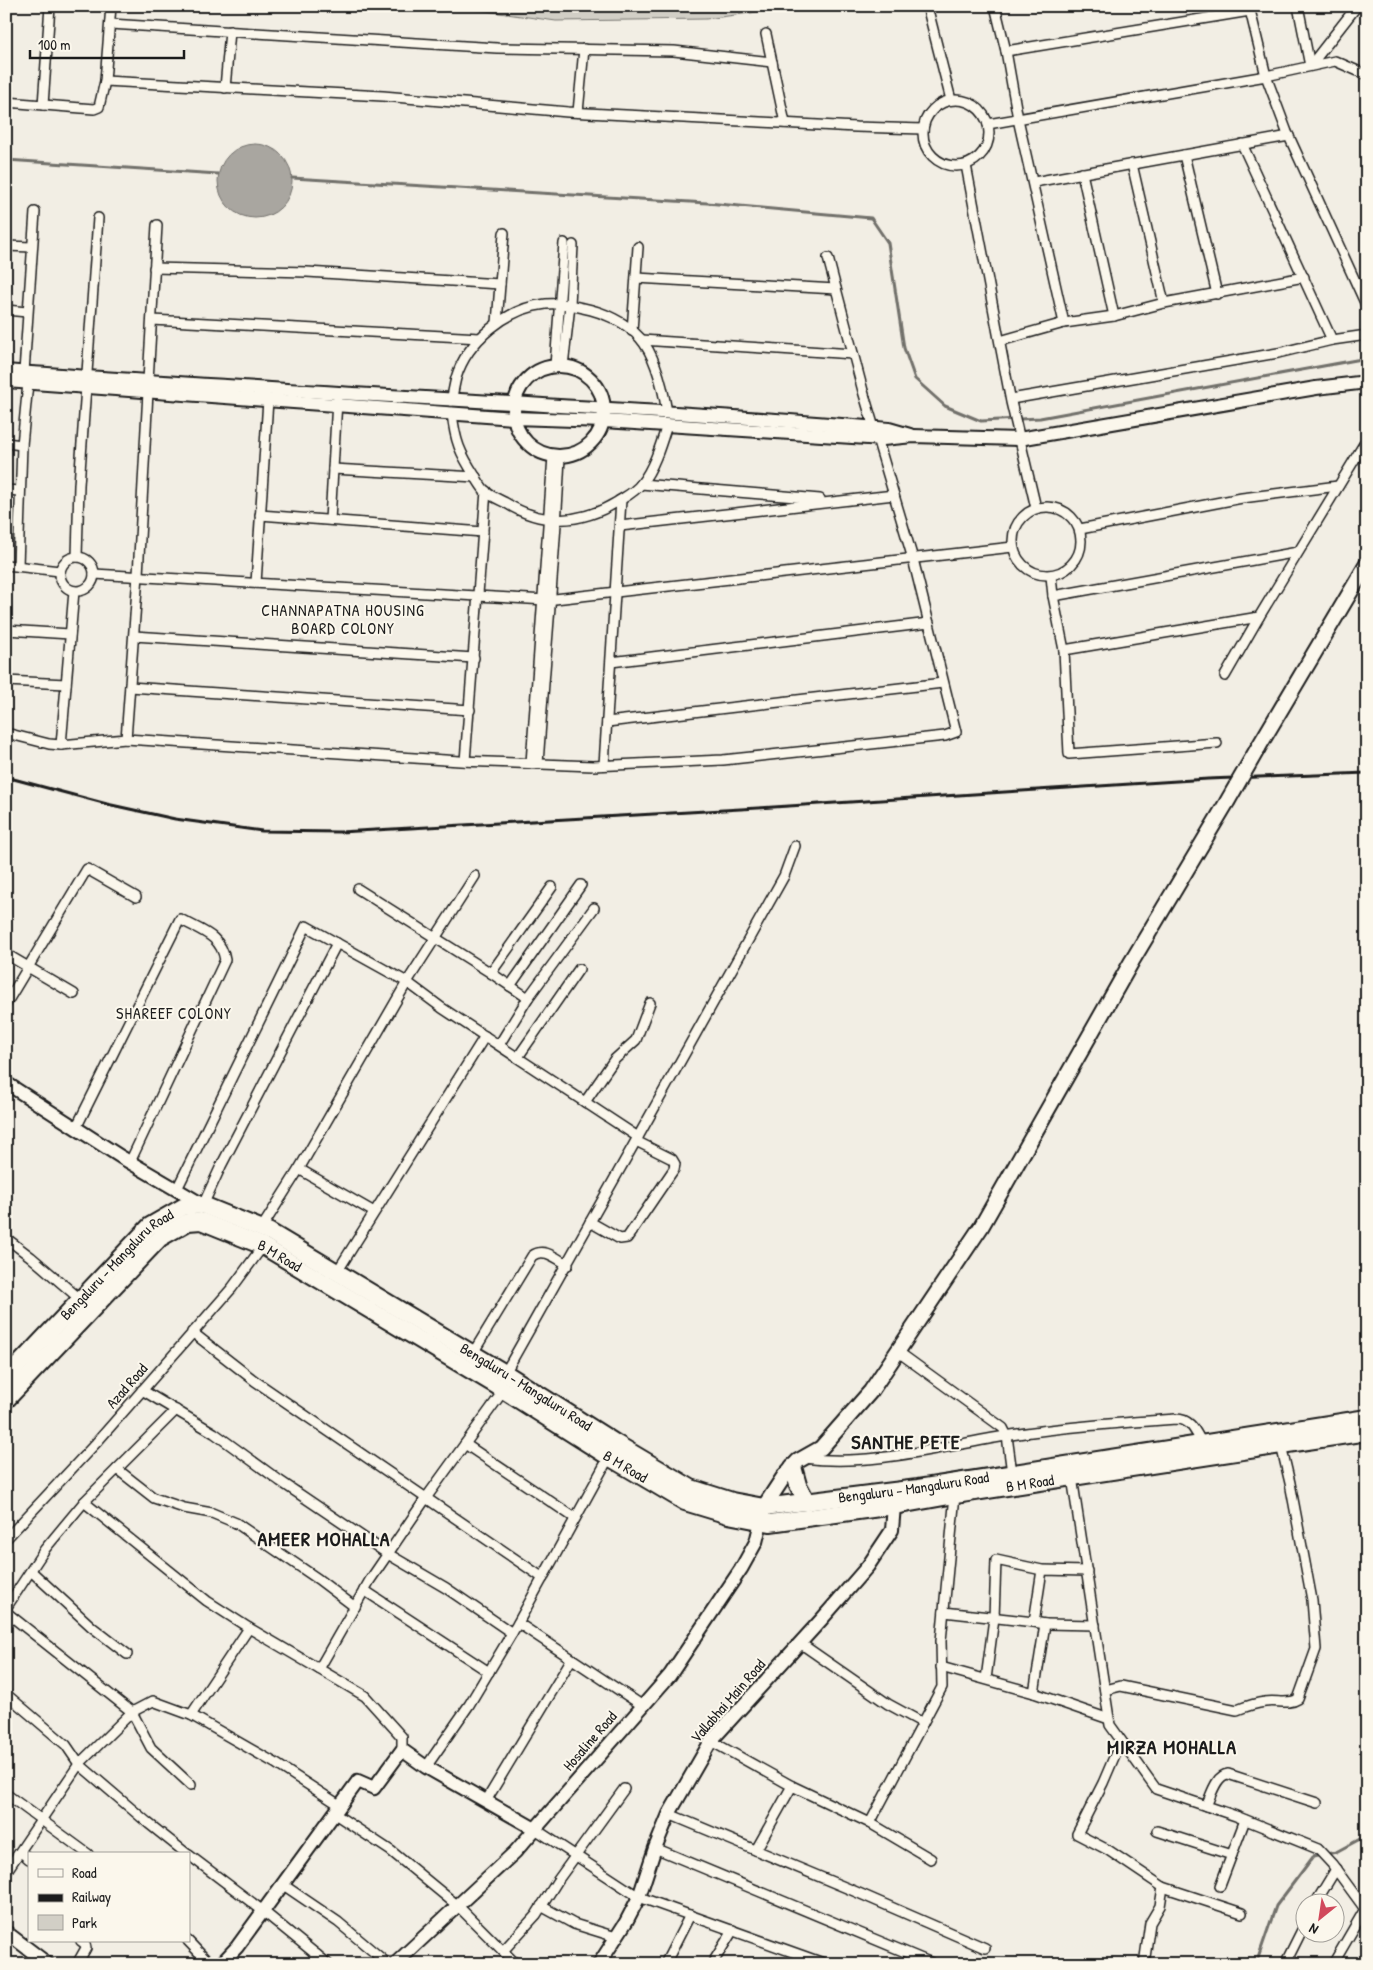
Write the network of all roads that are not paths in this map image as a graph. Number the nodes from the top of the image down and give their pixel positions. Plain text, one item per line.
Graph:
1 (50, 6) edge
2 (111, 6) edge
3 (927, 6) edge
4 (995, 6) edge
5 (1298, 6) edge
6 (1357, 6) edge
7 (1250, 8) edge
8 (110, 24) junction
9 (230, 31) junction
10 (766, 34) dead end
11 (584, 49) junction
12 (1006, 51) junction
13 (772, 62) junction
14 (1310, 66) junction
15 (1367, 75) edge
16 (1266, 76) junction
17 (105, 81) junction
18 (226, 88) junction
19 (952, 100) junction
20 (6, 102) edge
21 (43, 105) junction
22 (578, 112) junction
23 (1018, 119) junction
24 (785, 123) junction
25 (988, 124) junction
26 (923, 129) junction
27 (1289, 136) junction
28 (1242, 144) junction
29 (1184, 155) junction
30 (1132, 164) junction
31 (966, 165) junction
32 (1082, 173) junction
33 (1034, 182) junction
34 (35, 212) dead end
35 (98, 218) dead end
36 (157, 225) dead end
37 (504, 234) dead end
38 (569, 244) dead end
39 (6, 246) edge
40 (638, 246) dead end
41 (32, 247) junction
42 (828, 258) dead end
43 (154, 268) junction
44 (636, 278) junction
45 (1304, 278) junction
46 (500, 284) junction
47 (836, 289) junction
48 (1217, 294) junction
49 (1164, 303) junction
50 (565, 305) junction
51 (1367, 307) edge
52 (6, 310) edge
53 (27, 312) junction
54 (1114, 316) junction
55 (152, 320) junction
56 (497, 322) junction
57 (1064, 323) junction
58 (632, 331) junction
59 (1367, 335) edge
60 (480, 338) junction
61 (642, 340) junction
62 (1332, 340) junction
63 (1000, 341) junction
64 (853, 354) junction
65 (559, 366) junction
66 (6, 371) edge
67 (26, 377) junction
68 (6, 381) edge
69 (86, 382) junction
70 (1367, 382) edge
71 (148, 387) junction
72 (338, 399) junction
73 (268, 400) junction
74 (1011, 401) junction
75 (514, 404) junction
76 (452, 407) junction
77 (667, 412) junction
78 (604, 415) junction
79 (514, 418) junction
80 (667, 425) junction
81 (876, 433) junction
82 (1019, 435) junction
83 (1367, 439) edge
84 (6, 443) edge
85 (22, 444) junction
86 (556, 456) junction
87 (333, 469) junction
88 (476, 477) junction
89 (641, 484) junction
90 (1338, 486) junction
91 (6, 490) edge
92 (20, 491) junction
93 (486, 492) junction
94 (894, 495) junction
95 (621, 500) junction
96 (840, 501) junction
97 (1036, 508) junction
98 (260, 515) junction
99 (330, 520) junction
100 (553, 520) junction
101 (620, 526) junction
102 (1080, 529) junction
103 (483, 532) junction
104 (1013, 547) junction
105 (1298, 552) junction
106 (77, 557) junction
107 (913, 559) junction
108 (1367, 564) edge
109 (6, 565) edge
110 (18, 566) junction
111 (60, 571) junction
112 (94, 574) junction
113 (138, 575) junction
114 (1051, 576) junction
115 (256, 583) junction
116 (74, 591) junction
117 (615, 593) junction
118 (1053, 596) junction
119 (479, 597) junction
120 (546, 600) junction
121 (1259, 617) junction
122 (929, 623) junction
123 (6, 630) edge
124 (70, 634) junction
125 (134, 636) junction
126 (1064, 650) junction
127 (474, 658) junction
128 (611, 662) junction
129 (1225, 676) dead end
130 (6, 681) edge
131 (943, 682) junction
132 (66, 684) junction
133 (130, 687) junction
134 (470, 710) junction
135 (607, 722) junction
136 (6, 733) edge
137 (126, 739) junction
138 (1217, 743) dead end
139 (61, 745) junction
140 (466, 761) junction
141 (535, 763) junction
142 (604, 765) junction
143 (795, 846) dead end
144 (475, 876) dead end
145 (581, 885) dead end
146 (552, 887) dead end
147 (358, 889) dead end
148 (136, 897) dead end
149 (594, 908) dead end
150 (436, 938) junction
151 (337, 943) junction
152 (6, 954) edge
153 (27, 968) junction
154 (579, 969) dead end
155 (491, 973) junction
156 (407, 982) junction
157 (510, 986) junction
158 (74, 994) dead end
159 (528, 998) junction
160 (650, 1003) dead end
161 (6, 1004) edge
162 (485, 1036) junction
163 (499, 1045) junction
164 (518, 1057) junction
165 (6, 1083) edge
166 (585, 1102) junction
167 (76, 1128) junction
168 (637, 1139) junction
169 (130, 1162) junction
170 (299, 1169) junction
171 (177, 1189) junction
172 (203, 1205) junction
173 (374, 1212) junction
174 (590, 1222) junction
175 (261, 1229) junction
176 (6, 1238) edge
177 (263, 1246) junction
178 (135, 1253) junction
179 (568, 1264) junction
180 (337, 1272) junction
181 (81, 1300) junction
182 (192, 1332) junction
183 (897, 1351) junction
184 (473, 1353) junction
185 (505, 1373) junction
186 (6, 1378) edge
187 (142, 1390) junction
188 (504, 1390) junction
189 (6, 1400) edge
190 (176, 1410) junction
191 (1367, 1418) edge
192 (1367, 1432) edge
193 (1007, 1436) junction
194 (1202, 1443) junction
195 (465, 1444) junction
196 (1281, 1445) junction
197 (613, 1451) junction
198 (798, 1463) junction
199 (117, 1469) junction
200 (1012, 1473) junction
201 (1072, 1477) junction
202 (955, 1495) junction
203 (426, 1498) junction
204 (84, 1502) junction
205 (807, 1502) junction
206 (894, 1506) junction
207 (762, 1515) junction
208 (575, 1518) junction
209 (6, 1540) edge
210 (388, 1554) junction
211 (1042, 1570) junction
212 (31, 1571) junction
213 (1088, 1571) junction
214 (543, 1578) junction
215 (364, 1590) junction
216 (355, 1607) junction
217 (6, 1610) edge
218 (944, 1612) junction
219 (994, 1618) junction
220 (1034, 1622) junction
221 (518, 1623) junction
222 (1045, 1624) junction
223 (1095, 1625) junction
224 (249, 1628) junction
225 (512, 1633) junction
226 (800, 1643) junction
227 (126, 1654) dead end
228 (572, 1660) junction
229 (941, 1667) junction
230 (319, 1669) junction
231 (489, 1672) junction
232 (986, 1679) junction
233 (1105, 1690) junction
234 (1034, 1693) junction
235 (6, 1694) edge
236 (643, 1706) junction
237 (132, 1712) junction
238 (191, 1715) junction
239 (1109, 1719) junction
240 (923, 1723) junction
241 (1121, 1740) junction
242 (711, 1741) junction
243 (402, 1750) junction
244 (79, 1764) junction
245 (426, 1767) junction
246 (1367, 1770) edge
247 (1366, 1775) edge
248 (191, 1785) dead end
249 (792, 1786) junction
250 (624, 1789) dead end
251 (6, 1794) edge
252 (486, 1801) junction
253 (1317, 1803) dead end
254 (1206, 1806) junction
255 (338, 1810) junction
256 (669, 1814) junction
257 (41, 1818) junction
258 (1245, 1820) junction
259 (870, 1823) junction
260 (535, 1829) junction
261 (1157, 1831) dead end
262 (655, 1848) junction
263 (756, 1850) junction
264 (21, 1852) junction
265 (85, 1852) edge
266 (184, 1852) edge
267 (576, 1855) junction
268 (1232, 1855) junction
269 (190, 1856) edge
270 (28, 1858) edge
271 (931, 1859) dead end
272 (1334, 1867) junction
273 (6, 1872) edge
274 (282, 1884) junction
275 (1220, 1886) dead end
276 (1163, 1887) junction
277 (1321, 1892) edge
278 (639, 1897) junction
279 (1367, 1897) edge
280 (1357, 1899) junction
281 (458, 1906) junction
282 (541, 1906) junction
283 (263, 1911) junction
284 (1242, 1913) dead end
285 (690, 1915) junction
286 (733, 1930) junction
287 (8, 1936) edge
288 (616, 1938) junction
289 (82, 1942) edge
290 (189, 1942) edge
291 (1296, 1942) edge
292 (984, 1948) dead end
293 (503, 1951) junction
294 (317, 1955) junction
295 (823, 1963) edge
296 (48, 1964) edge
297 (77, 1964) edge
298 (210, 1964) edge
299 (221, 1964) edge
300 (310, 1964) edge
301 (328, 1964) edge
302 (388, 1964) edge
303 (395, 1964) edge
304 (516, 1964) edge
305 (599, 1964) edge
306 (665, 1964) edge
307 (712, 1964) edge
308 (934, 1964) edge
309 (1144, 1964) edge
310 (1285, 1964) edge
311 (1333, 1964) edge

1 - 21 street
2 - 8 street
3 - 19 street
4 - 12 street
5 - 14 street
6 - 14 street
7 - 12 street
7 - 16 street
8 - 9 street
8 - 17 street
9 - 11 street
9 - 18 street
10 - 13 street
11 - 13 street
11 - 22 street
12 - 23 street
13 - 24 street
14 - 15 street
14 - 16 street
16 - 23 street
16 - 27 street
17 - 18 street
17 - 21 street
18 - 22 street
19 - 25 street
19 - 26 street
20 - 21 street
22 - 24 street
23 - 25 street
23 - 33 street
24 - 26 street
25 - 31 street
26 - 31 street
27 - 28 street
27 - 51 street
28 - 29 street
28 - 45 street
29 - 30 street
29 - 48 street
30 - 32 street
30 - 49 street
31 - 63 street
32 - 33 street
32 - 54 street
33 - 57 street
34 - 41 street
35 - 69 street
36 - 43 street
37 - 46 street
38 - 50 street
39 - 41 street
40 - 44 street
41 - 53 street
42 - 47 street
43 - 46 street
43 - 55 street
44 - 47 street
44 - 58 street
45 - 48 street
45 - 62 street
46 - 56 street
47 - 64 street
48 - 49 street
49 - 54 street
50 - 56 street
50 - 58 street
50 - 65 street
52 - 53 street
53 - 67 street
54 - 57 street
55 - 60 street
55 - 71 street
56 - 60 street
57 - 63 street
58 - 61 street
59 - 62 street
60 - 76 street
61 - 64 street
61 - 77 street
62 - 74 street
63 - 74 street
64 - 81 street
65 - 75 street
65 - 78 street
66 - 67 street
67 - 68 street
67 - 69 street
67 - 85 street
69 - 71 street
69 - 106 street
70 - 82 street
71 - 72 street
71 - 73 street
71 - 113 street
72 - 73 street
72 - 76 street
72 - 87 street
73 - 98 street
74 - 82 street
75 - 76 street
75 - 78 street
75 - 79 street
76 - 79 street
76 - 88 street
77 - 78 street
77 - 81 street
78 - 79 street
78 - 80 street
78 - 86 street
79 - 86 street
80 - 81 street
80 - 89 street
81 - 82 street
81 - 94 street
82 - 97 street
83 - 90 street
84 - 85 street
85 - 92 street
86 - 100 street
87 - 88 street
87 - 99 street
88 - 93 street
89 - 95 street
89 - 96 street
90 - 102 street
90 - 105 street
91 - 92 street
92 - 110 street
93 - 100 street
93 - 103 street
94 - 96 street
94 - 107 street
95 - 100 street
95 - 101 street
96 - 101 street
97 - 102 street
97 - 104 street
98 - 99 street
98 - 115 street
99 - 103 street
100 - 120 street
101 - 117 street
102 - 114 street
103 - 119 street
104 - 107 street
104 - 114 street
105 - 118 street
105 - 121 street
106 - 111 street
106 - 112 street
107 - 117 street
107 - 122 street
108 - 183 main road, bridge
109 - 110 street
110 - 111 street
111 - 116 street
112 - 113 street
112 - 116 street
113 - 115 street
113 - 125 street
114 - 118 street
115 - 119 street
116 - 124 street
117 - 120 street
117 - 128 street
118 - 126 street
119 - 120 street
119 - 127 street
120 - 141 street
121 - 126 street
121 - 129 street
122 - 128 street
122 - 131 street
123 - 124 street
124 - 132 street
125 - 127 street
125 - 133 street
126 - 138 street
127 - 134 street
128 - 135 street
130 - 132 street
131 - 135 street
131 - 142 street
132 - 139 street
133 - 134 street
133 - 137 street
134 - 140 street
135 - 142 street
136 - 139 street
137 - 139 street
137 - 140 street
140 - 141 street
141 - 142 street
143 - 168 street
144 - 150 street
145 - 157 street
146 - 155 street
147 - 150 street
148 - 153 street
149 - 159 street
150 - 155 street
150 - 156 street
151 - 156 street
151 - 171 street
151 - 172 street
152 - 153 street
153 - 158 street
153 - 161 street
154 - 164 street
155 - 157 street
156 - 162 street
156 - 170 street
157 - 159 street
159 - 163 street
160 - 166 street
162 - 163 street
162 - 173 street
163 - 164 street
164 - 166 street
165 - 167 street
166 - 168 street
167 - 169 street
167 - 169 street
168 - 174 street
168 - 174 street
169 - 171 street
170 - 173 street
170 - 175 street
171 - 172 street
172 - 175 highway, Bengaluru - Mangaluru Road
172 - 178 highway, Bengaluru - Mangaluru Road
173 - 180 street
174 - 179 street
175 - 180 highway, Bengaluru - Mangaluru Road
176 - 181 street
177 - 178 highway, B M Road
177 - 182 street, Azad Road
177 - 188 highway, B M Road
178 - 181 highway, Bengaluru - Mangaluru Road
178 - 189 highway, B M Road
179 - 184 street
179 - 185 street
180 - 184 highway, Bengaluru - Mangaluru Road
181 - 186 highway, Bengaluru - Mangaluru Road
182 - 187 street, Azad Road
182 - 203 street
183 - 193 street
183 - 198 main road
184 - 185 highway, Bengaluru - Mangaluru Road
185 - 197 highway, Bengaluru - Mangaluru Road
187 - 190 street
187 - 209 street, Azad Road
188 - 195 street
188 - 197 highway, B M Road
190 - 199 street
190 - 210 street
191 - 194 highway, Bengaluru - Mangaluru Road
192 - 196 highway, B M Road
193 - 194 street
193 - 198 street
193 - 200 street
194 - 200 highway, Bengaluru - Mangaluru Road
195 - 203 street
195 - 208 street
196 - 201 highway, B M Road
196 - 233 street
197 - 207 highway, Bengaluru - Mangaluru Road
197 - 208 street
198 - 205 highway
198 - 207 main road
199 - 204 street
199 - 216 street
200 - 205 highway, Bengaluru - Mangaluru Road
201 - 202 highway, B M Road
201 - 213 street
202 - 206 highway, B M Road
202 - 218 street
203 - 210 street
203 - 214 street
204 - 212 street
204 - 224 street
205 - 207 highway, Bengaluru - Mangaluru Road
206 - 207 highway, B M Road
206 - 226 street, Vallabhai Main Road
207 - 236 street, Hosaline Road
208 - 214 street
210 - 215 street
210 - 225 street
211 - 213 street
211 - 219 street
211 - 220 street
212 - 217 street
212 - 227 street
213 - 223 street
214 - 221 street
215 - 216 street
215 - 231 street
216 - 230 street
217 - 237 street
218 - 219 street
218 - 229 street
219 - 220 street
219 - 232 street
220 - 222 street
221 - 225 street
221 - 228 street
222 - 223 street
222 - 234 street
223 - 233 street
224 - 230 street
224 - 238 street
225 - 231 street
226 - 240 street
226 - 242 street, Vallabhai Main Road
228 - 236 street
228 - 252 street
229 - 232 street
229 - 240 street
230 - 243 street
231 - 245 street
232 - 234 street
233 - 239 street
234 - 239 street
235 - 244 street
236 - 260 street, Hosaline Road
237 - 238 street
237 - 244 street
237 - 248 street
238 - 255 street
239 - 241 street
240 - 259 street
241 - 254 street
241 - 276 street
242 - 249 street
242 - 256 street, Vallabhai Main Road
243 - 245 street
243 - 255 street
244 - 257 street
244 - 266 street
245 - 252 street
246 - 247 street
249 - 259 street
249 - 263 street
250 - 267 street
251 - 257 street
252 - 260 street
253 - 254 street
254 - 258 street
255 - 274 street
255 - 281 street
256 - 262 street, Vallabhai Main Road
256 - 263 street
257 - 264 street
257 - 265 street
258 - 268 street
258 - 272 street
259 - 271 street
260 - 267 street
260 - 281 street, Hosaline Road
261 - 268 street
262 - 278 street, Vallabhai Main Road
262 - 308 street
263 - 292 street
264 - 270 street
264 - 273 street
267 - 278 street
267 - 282 street
268 - 275 street
269 - 283 street
272 - 277 street
272 - 280 street
274 - 283 street
274 - 302 street
276 - 284 street
276 - 309 street
278 - 285 street
278 - 288 street, Vallabhai Main Road
279 - 280 street
280 - 311 street
281 - 293 street
281 - 303 street, Hosaline Road
282 - 288 street
282 - 293 street
283 - 294 street
283 - 299 street
285 - 286 street
285 - 306 street
286 - 295 street
286 - 307 street
287 - 296 street
288 - 305 street, Vallabhai Main Road
289 - 297 street
290 - 298 street
291 - 310 street
293 - 304 street
294 - 300 street
294 - 301 street

